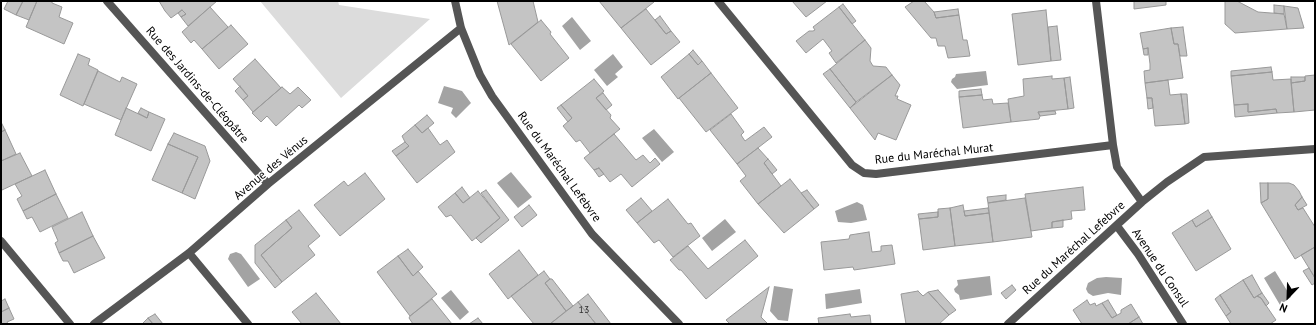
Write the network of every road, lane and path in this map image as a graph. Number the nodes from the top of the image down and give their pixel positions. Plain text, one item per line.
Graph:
1 (107, 1) edge
2 (455, 1) edge
3 (718, 1) edge
4 (1096, 1) edge
5 (461, 28) junction
6 (1113, 145) junction
7 (1315, 149) edge
8 (268, 184) junction
9 (1142, 202) junction
10 (1117, 226) junction
11 (1, 241) edge
12 (189, 252) junction
13 (70, 324) edge
14 (94, 324) edge
15 (248, 324) edge
16 (679, 324) edge
17 (1008, 324) edge
18 (1183, 324) edge

1 - 8 street, Rue des Jardins-de-Cléopâtre
2 - 5 street, Rue du Maréchal Lefebvre
3 - 6 street, Rue du Maréchal Murat
4 - 6 street, Rue du Maréchal Lefebvre
5 - 8 street, Avenue des Vénus
5 - 16 street, Rue du Maréchal Lefebvre
6 - 9 street, Rue du Maréchal Lefebvre
7 - 9 street
8 - 12 street, Avenue des Vénus
9 - 10 street, Rue du Maréchal Lefebvre
10 - 17 street, Rue du Maréchal Lefebvre
10 - 18 street, Avenue du Consul
11 - 13 street
12 - 14 street, Avenue des Vénus
12 - 15 street

